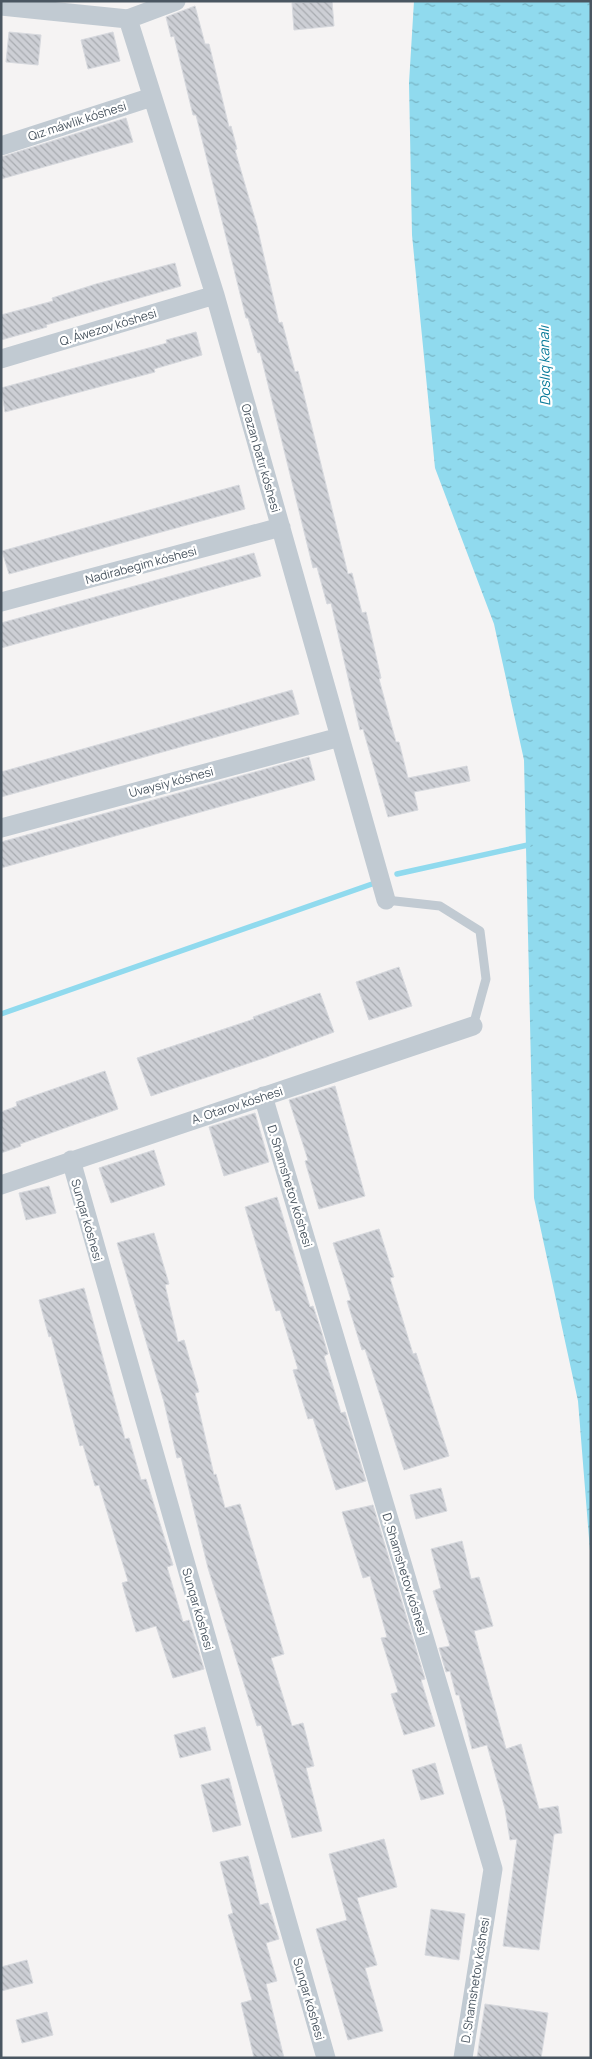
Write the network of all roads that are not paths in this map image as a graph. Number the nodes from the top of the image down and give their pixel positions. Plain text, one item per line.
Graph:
1 (176, 1) edge
2 (1, 6) edge
3 (128, 19) junction
4 (152, 97) junction
5 (1, 146) edge
6 (215, 295) junction
7 (1, 359) edge
8 (281, 527) junction
9 (1, 602) edge
10 (340, 737) junction
11 (1, 828) edge
12 (386, 900) joint
13 (473, 1026) joint
14 (263, 1096) junction
15 (70, 1160) junction
16 (1, 1185) edge
17 (326, 2058) edge
18 (463, 2058) edge

1 - 3 street
2 - 3 street
3 - 4 street, Orazan batır kóshesi
4 - 5 street, Qız máwlik kóshesi
4 - 6 street, Orazan batır kóshesi
6 - 7 street, Q. Áwezov kóshesi
6 - 8 street, Orazan batır kóshesi
8 - 9 street, Nadirabegim kóshesi
8 - 10 street, Orazan batır kóshesi
10 - 11 street, Uvaysiy kóshesi
10 - 12 street, Orazan batır kóshesi
12 - 13 lane
13 - 14 street, A. Otarov kóshesi
14 - 15 street, A. Otarov kóshesi
14 - 18 street, D. Shamshetov kóshesi
15 - 16 street, A. Otarov kóshesi
15 - 17 street, Sunqar kóshesi

